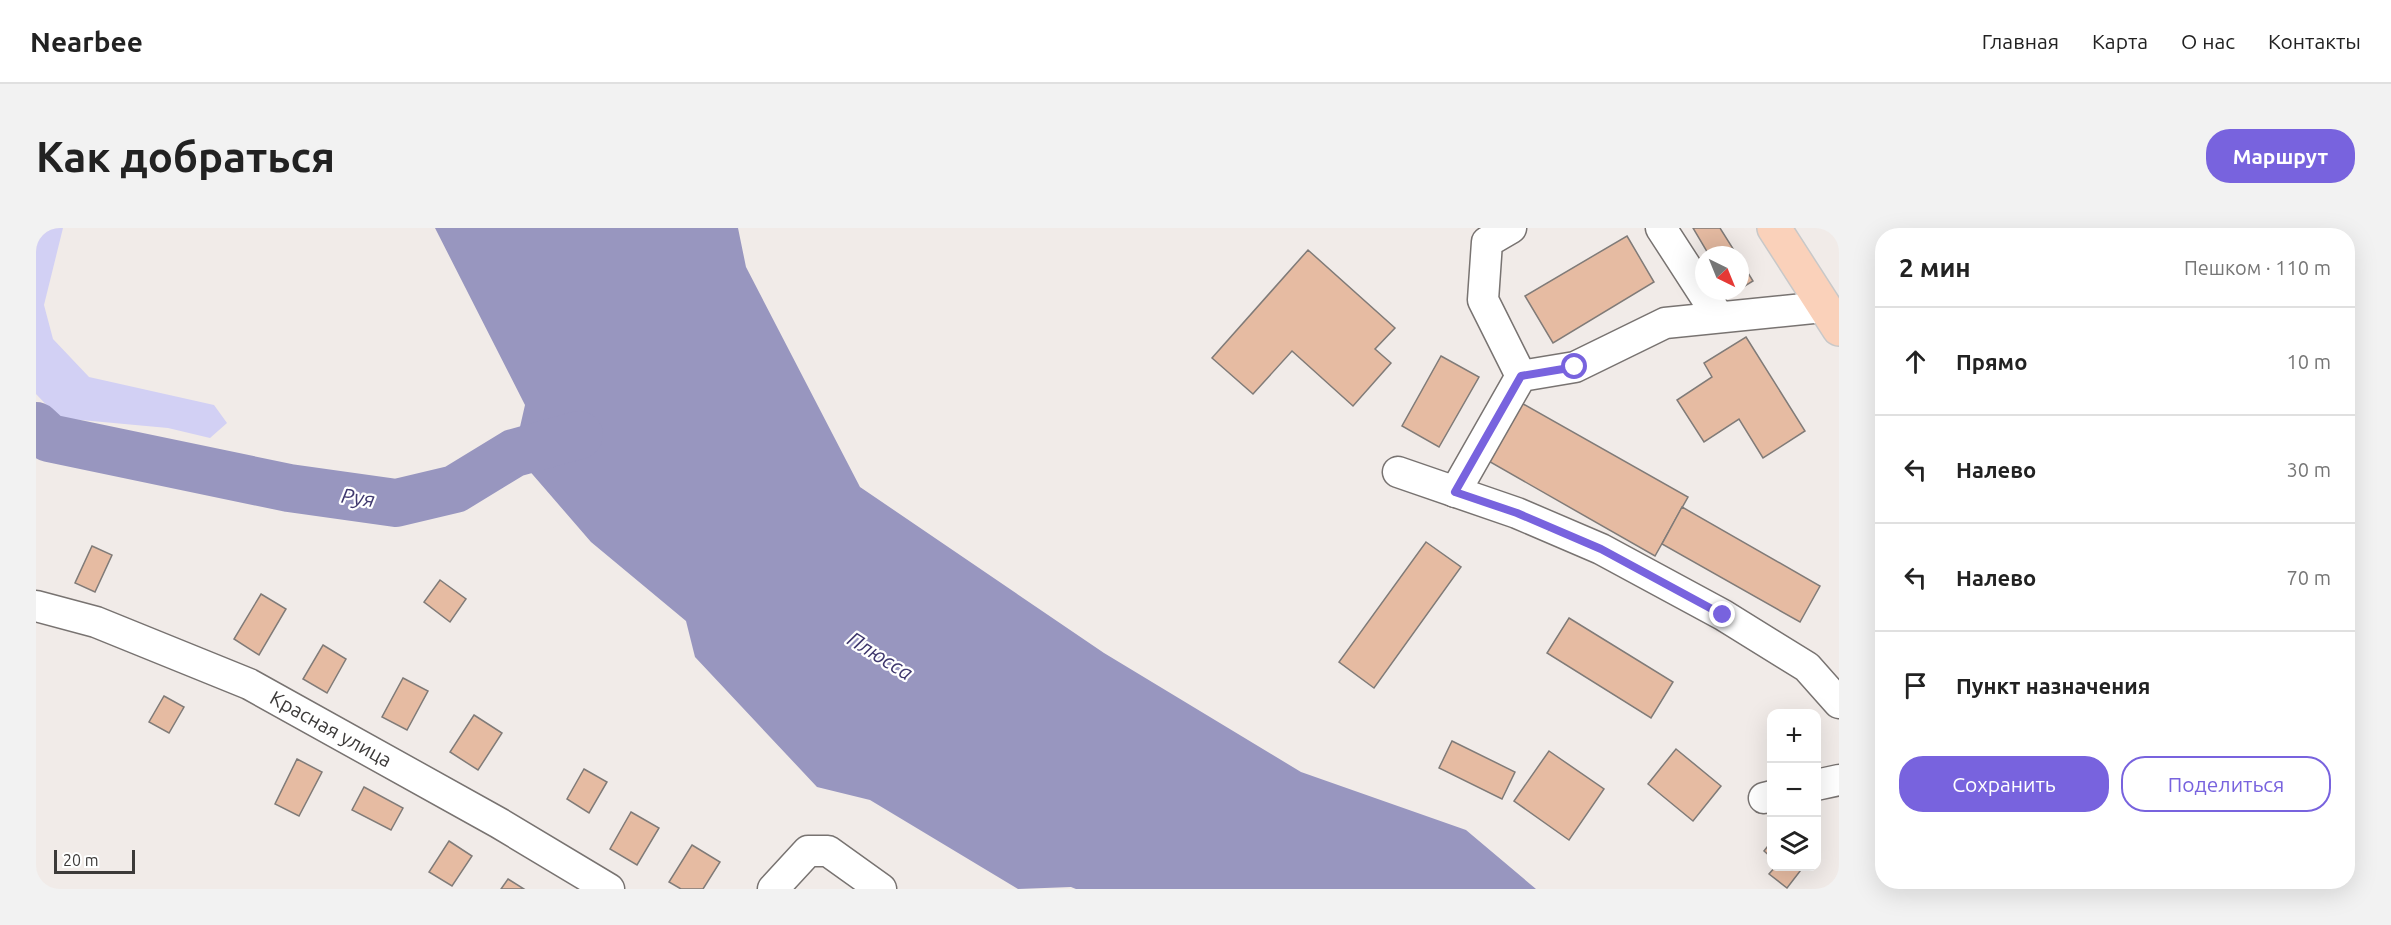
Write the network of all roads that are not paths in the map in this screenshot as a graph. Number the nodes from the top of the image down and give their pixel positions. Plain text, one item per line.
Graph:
1 (1511, 228) edge
2 (1661, 228) edge
3 (1774, 228) edge
4 (1718, 316) junction
5 (1831, 318) edge
6 (1521, 376) junction
7 (1398, 472) dead end
8 (1455, 492) junction
9 (36, 606) edge
10 (1839, 703) edge
11 (1839, 780) edge
12 (1821, 784) edge
13 (606, 888) edge
14 (773, 889) edge
15 (881, 889) edge

1 - 6 street
2 - 4 street
3 - 5 main road
4 - 5 street
4 - 6 street
6 - 8 street
7 - 8 street
8 - 10 street
9 - 13 street, Красная улица
11 - 12 street
14 - 15 street

